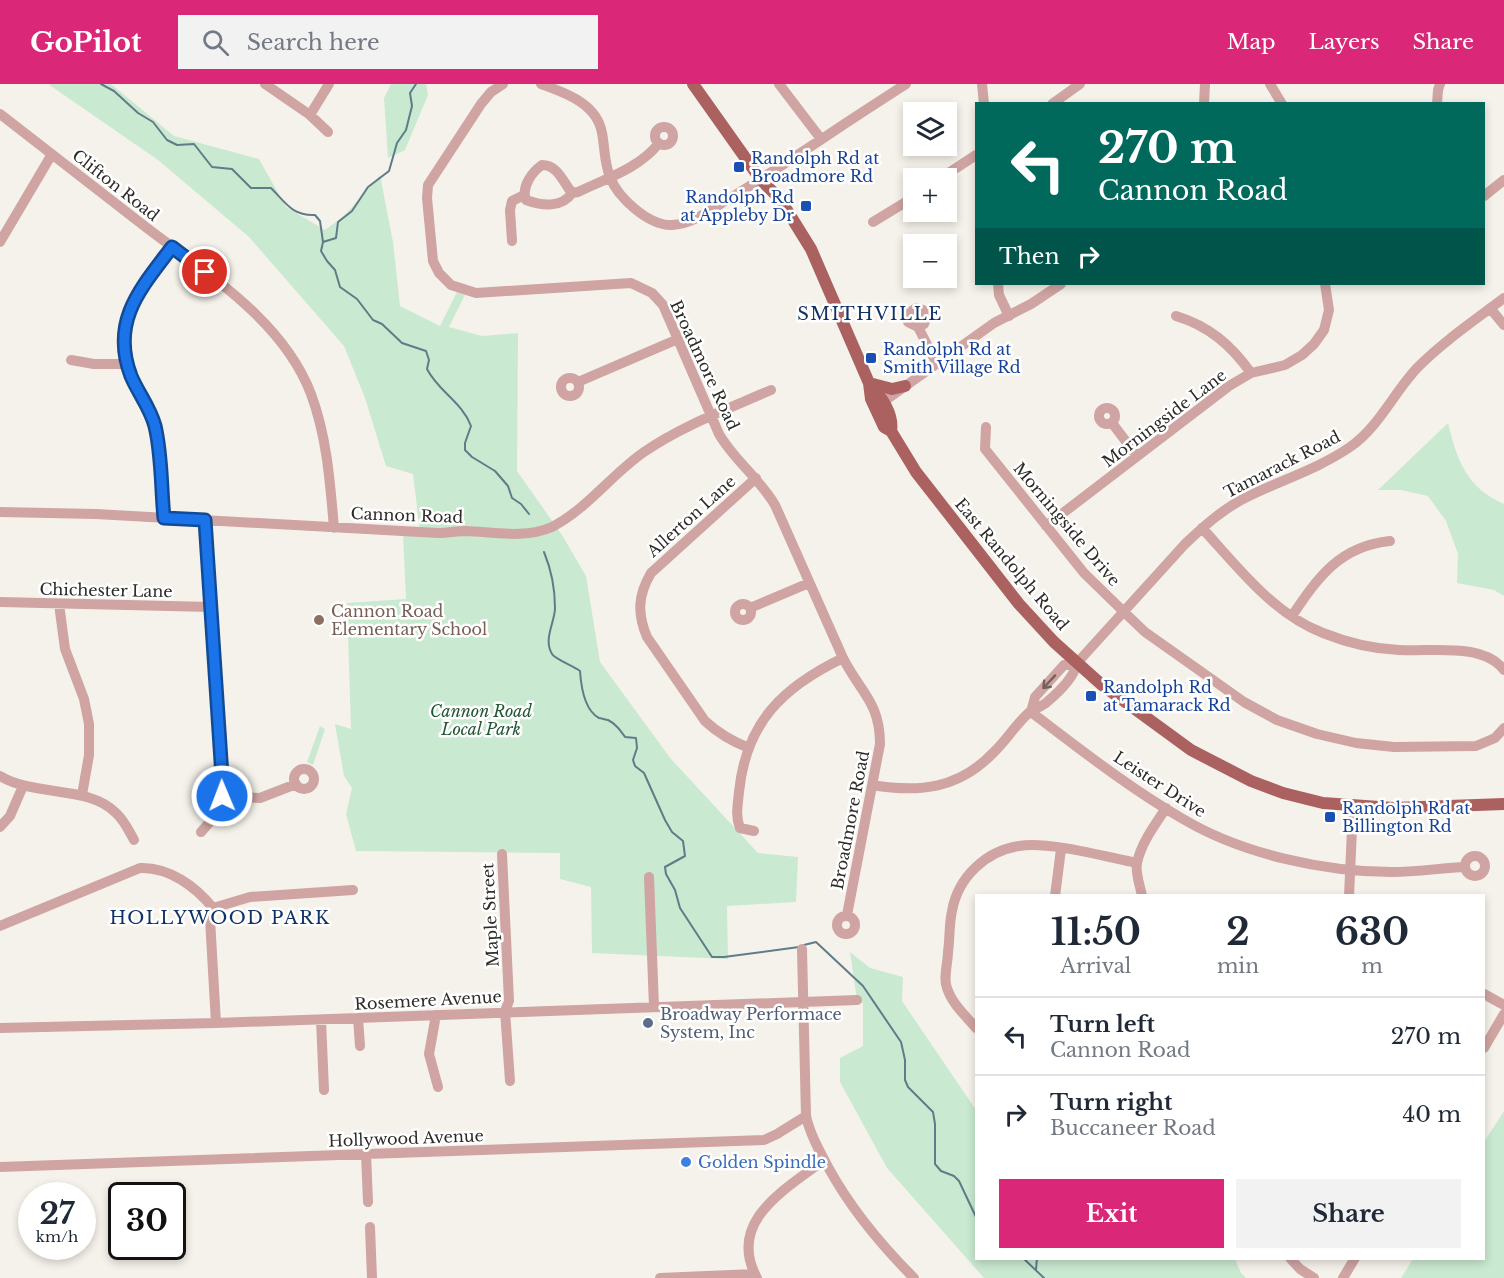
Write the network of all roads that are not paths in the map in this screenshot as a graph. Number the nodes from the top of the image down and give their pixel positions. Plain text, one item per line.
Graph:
1 (265, 84) edge
2 (329, 84) edge
3 (503, 84) edge
4 (541, 84) edge
5 (693, 84) edge
6 (779, 84) edge
7 (906, 84) edge
8 (982, 84) edge
9 (1080, 84) edge
10 (1205, 84) edge
11 (1270, 84) edge
12 (1440, 84) edge
13 (984, 102) edge
14 (1055, 102) edge
15 (1204, 102) edge
16 (1281, 102) edge
17 (1437, 102) edge
18 (0, 114) edge
19 (310, 116) junction
20 (328, 132) dead end
21 (820, 139) junction
22 (659, 143) dead end
23 (52, 154) junction
24 (975, 156) edge
25 (956, 168) edge
26 (610, 177) junction
27 (761, 180) junction
28 (1504, 180) edge
29 (1485, 192) edge
30 (573, 193) junction
31 (524, 195) junction
32 (903, 204) edge
33 (873, 222) dead end
34 (0, 242) edge
35 (512, 242) dead end
36 (172, 247) junction
37 (998, 285) edge
38 (1060, 285) edge
39 (1325, 285) edge
40 (1504, 298) edge
41 (1490, 308) junction
42 (1009, 316) junction
43 (1176, 316) dead end
44 (1504, 325) edge
45 (918, 327) dead end
46 (678, 339) junction
47 (71, 360) dead end
48 (128, 364) junction
49 (937, 364) junction
50 (1251, 373) junction
51 (578, 382) dead end
52 (869, 383) junction
53 (905, 386) junction
54 (771, 390) dead end
55 (883, 402) junction
56 (712, 416) junction
57 (1112, 423) dead end
58 (986, 427) dead end
59 (891, 431) junction
60 (1137, 456) junction
61 (756, 478) junction
62 (0, 512) edge
63 (164, 518) junction
64 (205, 520) junction
65 (1046, 526) junction
66 (334, 528) junction
67 (1202, 528) junction
68 (1390, 541) dead end
69 (809, 583) junction
70 (0, 602) edge
71 (59, 604) junction
72 (211, 606) junction
73 (750, 608) dead end
74 (1124, 612) junction
75 (1292, 616) junction
76 (843, 658) junction
77 (1077, 663) junction
78 (1504, 670) edge
79 (1031, 712) junction
80 (1504, 728) edge
81 (749, 748) junction
82 (0, 776) edge
83 (296, 784) dead end
84 (872, 785) junction
85 (23, 786) junction
86 (81, 795) junction
87 (222, 796) junction
88 (1501, 806) edge
89 (1353, 807) junction
90 (1166, 808) junction
91 (0, 827) edge
92 (754, 831) dead end
93 (201, 832) dead end
94 (134, 840) dead end
95 (1061, 849) junction
96 (502, 854) dead end
97 (1137, 863) junction
98 (1465, 867) dead end
99 (1350, 869) junction
100 (649, 877) dead end
101 (353, 890) dead end
102 (1055, 894) edge
103 (1142, 894) edge
104 (1348, 894) edge
105 (213, 908) junction
106 (847, 915) dead end
107 (0, 926) edge
108 (802, 949) dead end
109 (1485, 995) edge
110 (856, 1000) dead end
111 (802, 1002) junction
112 (1504, 1005) edge
113 (654, 1007) junction
114 (506, 1011) junction
115 (1504, 1014) edge
116 (436, 1015) junction
117 (358, 1018) junction
118 (321, 1020) junction
119 (216, 1023) junction
120 (975, 1027) edge
121 (0, 1028) edge
122 (360, 1046) dead end
123 (1485, 1046) edge
124 (510, 1082) dead end
125 (438, 1087) dead end
126 (324, 1090) dead end
127 (806, 1116) junction
128 (366, 1154) junction
129 (824, 1160) junction
130 (0, 1167) edge
131 (368, 1202) dead end
132 (370, 1227) dead end
133 (1292, 1260) edge
134 (1354, 1260) edge
135 (756, 1276) edge
136 (372, 1278) edge
137 (660, 1278) edge
138 (914, 1278) edge
139 (1314, 1278) edge
140 (1343, 1278) edge

1 - 19 street
2 - 19 street
3 - 46 street, Broadmore Road
4 - 26 street
5 - 27 main road, East Randolph Road
6 - 21 street
7 - 21 street
8 - 13 street
9 - 14 street
10 - 15 street
11 - 16 street
12 - 17 street
18 - 23 street, Clifton Road
19 - 20 street
21 - 27 street
22 - 26 street
23 - 34 street
23 - 36 street, Clifton Road
24 - 25 street
26 - 27 street
26 - 30 street
27 - 52 main road, East Randolph Road
28 - 29 street
30 - 31 street
30 - 31 street
31 - 35 street
32 - 33 street
36 - 48 street
36 - 66 street, Clifton Road
37 - 42 street
38 - 42 street
39 - 50 street, Morningside Lane
40 - 41 street, Tamarack Road
41 - 44 street
41 - 67 street, Tamarack Road
42 - 49 street
43 - 50 street
45 - 49 street
46 - 51 street
46 - 56 street, Broadmore Road
47 - 48 street
48 - 63 street
49 - 53 street
50 - 60 street, Morningside Lane
52 - 53 main road
52 - 55 main road, East Randolph Road
52 - 59 main road, East Randolph Road
53 - 55 street
54 - 56 street, Cannon Road
55 - 59 main road, East Randolph Road
56 - 61 street, Broadmore Road
56 - 66 street, Cannon Road
57 - 60 street
58 - 65 street, Morningside Drive
59 - 77 main road, East Randolph Road
60 - 65 street, Morningside Lane
61 - 69 street, Broadmore Road
61 - 81 street, Allerton Lane
62 - 63 street, Cannon Road
63 - 64 street, Cannon Road
64 - 66 street, Cannon Road
64 - 72 street
65 - 74 street, Morningside Drive
67 - 74 street, Tamarack Road
67 - 75 street
68 - 75 street
69 - 73 street
69 - 76 street, Broadmore Road
70 - 71 street, Chichester Lane
71 - 72 street, Chichester Lane
71 - 86 street
72 - 87 street
74 - 77 street, Tamarack Road
74 - 80 street, Morningside Drive
75 - 78 street
76 - 81 street
76 - 84 street, Broadmore Road
77 - 79 street, Tamarack Road
77 - 89 main road, East Randolph Road
79 - 84 street, Tamarack Road
79 - 90 street, Leister Drive
81 - 92 street
82 - 85 street
83 - 87 street
84 - 106 street, Broadmore Road
85 - 86 street
85 - 91 street
86 - 94 street
87 - 93 street
88 - 89 main road, East Randolph Road
89 - 99 street
90 - 97 street
90 - 99 street, Leister Drive
95 - 97 street
95 - 102 street
95 - 120 street
96 - 114 street, Maple Street
97 - 103 street
98 - 99 street, Leister Drive
99 - 104 street
100 - 113 street
101 - 105 street
105 - 107 street
105 - 119 street
108 - 111 street
109 - 112 street
110 - 111 street, Rosemere Avenue
111 - 113 street, Rosemere Avenue
111 - 127 street
113 - 114 street, Rosemere Avenue
114 - 116 street, Rosemere Avenue
114 - 124 street, Maple Street
115 - 123 street
116 - 117 street, Rosemere Avenue
116 - 125 street
117 - 118 street, Rosemere Avenue
117 - 122 street
118 - 119 street, Rosemere Avenue
118 - 126 street
119 - 121 street, Rosemere Avenue
127 - 128 street, Hollywood Avenue
127 - 129 street
128 - 130 street, Hollywood Avenue
128 - 131 street
129 - 135 street
129 - 138 street
132 - 136 street
133 - 139 street
134 - 140 street
135 - 137 street

